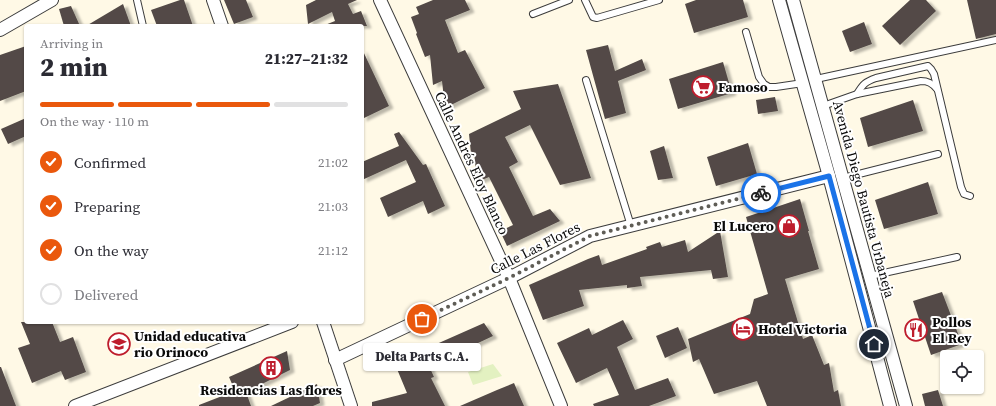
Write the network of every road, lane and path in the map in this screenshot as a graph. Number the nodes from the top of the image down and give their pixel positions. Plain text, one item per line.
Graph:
1 (52, 0) edge
2 (137, 0) edge
3 (213, 0) edge
4 (380, 0) edge
5 (569, 0) edge
6 (585, 0) edge
7 (658, 0) edge
8 (779, 0) edge
9 (793, 0) edge
10 (533, 14) dead end
11 (143, 24) edge
12 (221, 24) edge
13 (0, 30) edge
14 (746, 32) dead end
15 (996, 40) edge
16 (586, 80) dead end
17 (816, 80) junction
18 (803, 83) junction
19 (938, 90) junction
20 (857, 94) junction
21 (823, 106) junction
22 (938, 154) dead end
23 (829, 176) junction
24 (843, 178) junction
25 (970, 196) dead end
26 (631, 226) junction
27 (957, 257) dead end
28 (870, 276) junction
29 (509, 278) junction
30 (287, 324) edge
31 (324, 324) edge
32 (335, 360) junction
33 (75, 406) edge
34 (351, 406) edge
35 (561, 406) edge
36 (890, 406) edge
37 (906, 406) edge

1 - 13 street
2 - 11 lane
3 - 12 street
4 - 29 street, Calle Andrés Eloy Blanco
5 - 10 lane
6 - 7 lane
8 - 18 street, Avenida Diego Bautista Urbaneja
9 - 17 street, Avenida Diego Bautista Urbaneja
14 - 18 lane
15 - 17 lane
16 - 26 lane
17 - 21 street, Avenida Diego Bautista Urbaneja
18 - 23 street, Avenida Diego Bautista Urbaneja
19 - 20 lane
19 - 20 lane
19 - 25 lane
20 - 21 lane
21 - 24 street, Avenida Diego Bautista Urbaneja
22 - 24 lane
23 - 26 street, Calle Las Flores
23 - 36 street, Avenida Diego Bautista Urbaneja
24 - 28 street, Avenida Diego Bautista Urbaneja
26 - 29 street, Calle Las Flores
27 - 28 lane
28 - 37 street, Avenida Diego Bautista Urbaneja
29 - 32 street, Calle Las Flores
29 - 35 street, Calle Andrés Eloy Blanco
30 - 33 street
31 - 32 street
32 - 34 street

